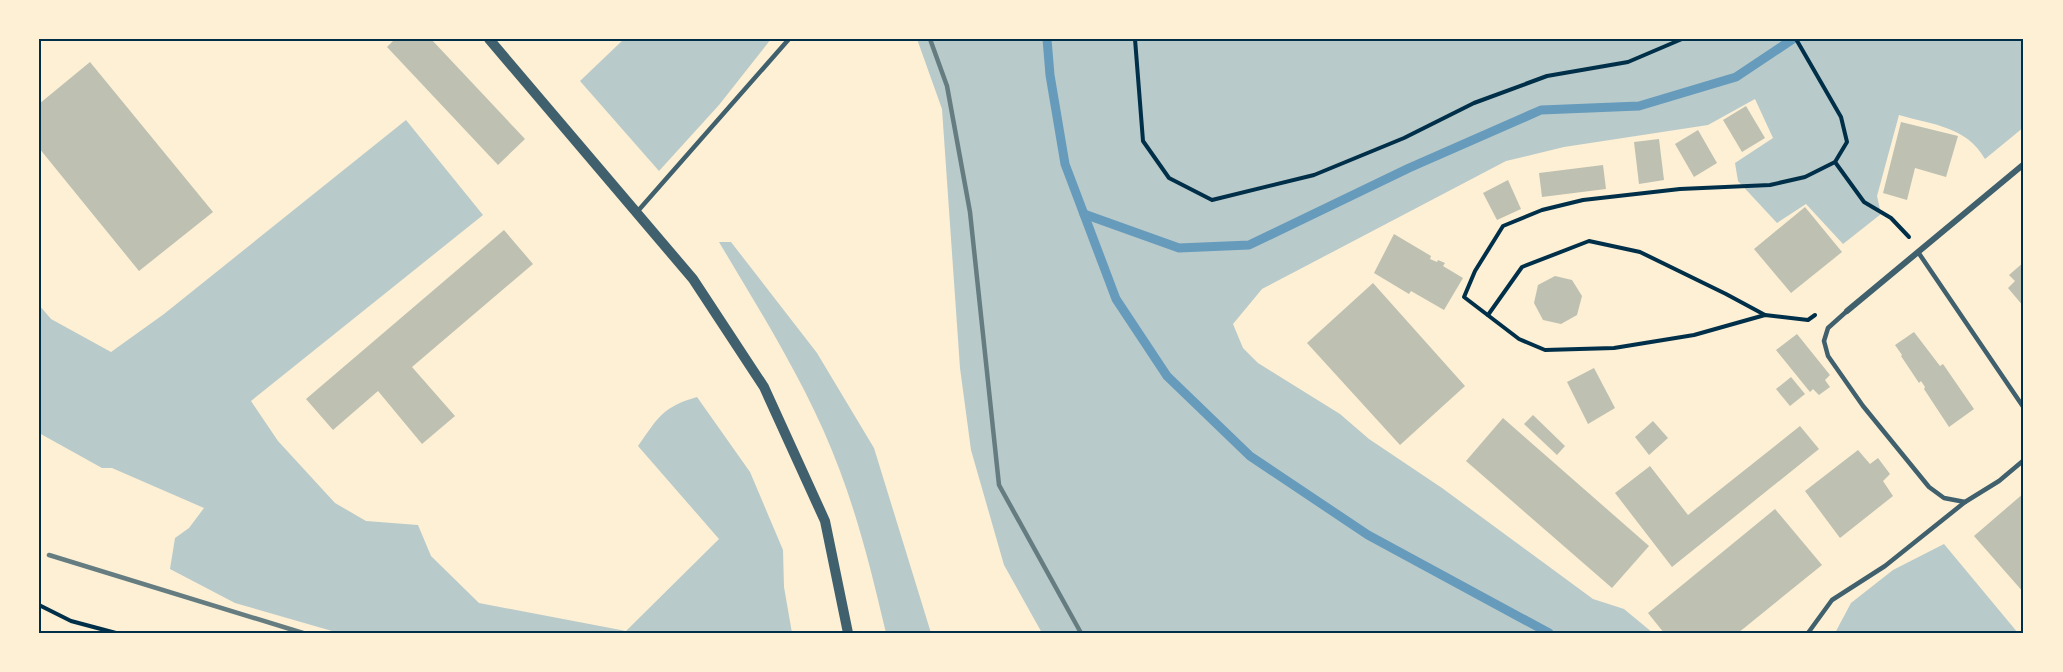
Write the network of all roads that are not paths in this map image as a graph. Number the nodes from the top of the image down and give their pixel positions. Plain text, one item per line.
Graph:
1 (489, 39) edge
2 (789, 39) edge
3 (2024, 164) edge
4 (637, 212) junction
5 (1918, 252) junction
6 (1847, 311) joint
7 (2024, 408) edge
8 (2024, 460) edge
9 (1965, 502) junction
10 (848, 633) edge
11 (1808, 633) edge

1 - 4 street
2 - 4 lane
3 - 5 street
4 - 10 street
5 - 6 street
5 - 7 lane
6 - 9 lane
8 - 9 lane
9 - 11 lane

